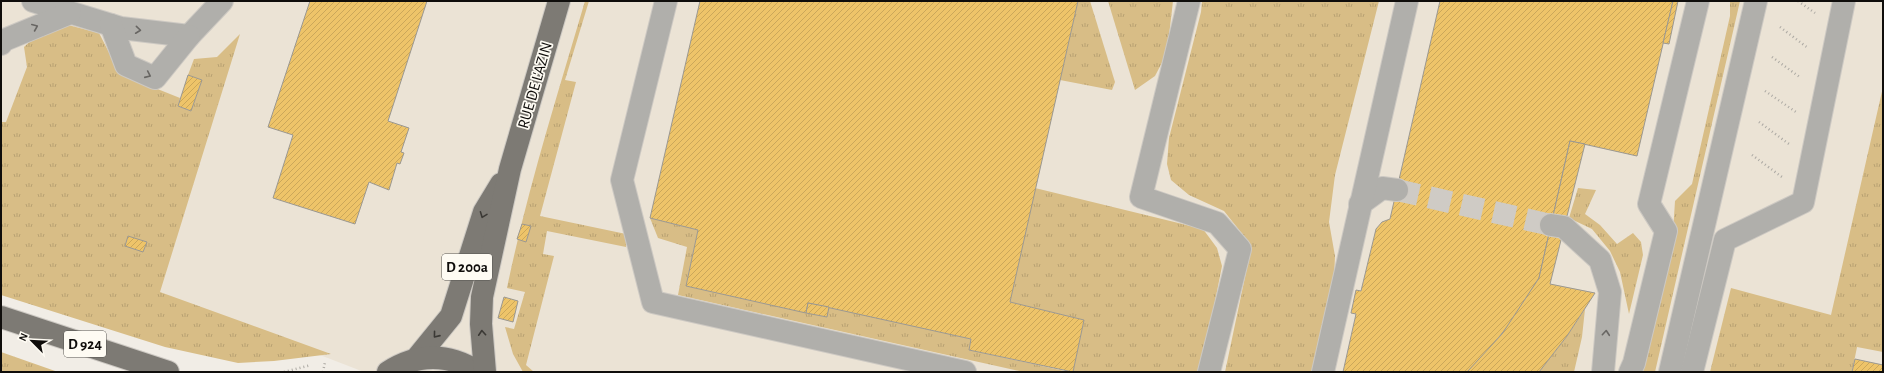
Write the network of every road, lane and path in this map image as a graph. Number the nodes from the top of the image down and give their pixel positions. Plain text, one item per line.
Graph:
1 (33, 1) edge
2 (222, 1) edge
3 (559, 1) edge
4 (666, 1) edge
5 (1189, 1) edge
6 (1407, 1) edge
7 (1698, 1) edge
8 (1756, 1) edge
9 (1798, 1) edge
10 (1844, 1) edge
11 (70, 12) junction
12 (1818, 16) dead end
13 (110, 25) junction
14 (1780, 27) dead end
15 (189, 36) junction
16 (1, 44) edge
17 (1810, 49) dead end
18 (1772, 58) dead end
19 (1803, 80) dead end
20 (1765, 91) dead end
21 (1796, 112) dead end
22 (1758, 122) dead end
23 (1790, 144) dead end
24 (1752, 155) dead end
25 (510, 169) junction
26 (1783, 177) dead end
27 (1397, 190) tunnel mouth
28 (1360, 204) junction
29 (1551, 225) tunnel mouth
30 (1, 317) edge
31 (416, 359) junction
32 (325, 362) dead end
33 (311, 365) dead end
34 (168, 372) edge
35 (284, 372) edge
36 (323, 372) edge
37 (388, 372) edge
38 (478, 372) edge
39 (485, 372) edge
40 (965, 372) edge
41 (1209, 372) edge
42 (1323, 372) edge
43 (1603, 372) edge
44 (1630, 372) edge
45 (1670, 372) edge
46 (1692, 372) edge

1 - 11 lane
2 - 15 lane
3 - 25 main road, RUE DE L'AZIN / D 200a
4 - 40 lane
5 - 41 lane
6 - 28 lane
7 - 44 lane
8 - 45 lane
9 - 12 path
10 - 46 lane
11 - 13 lane
16 -> 11 lane
13 -> 15 lane
13 -> 15 lane
14 - 17 path
18 - 19 path
20 - 21 path
22 - 23 path
24 - 26 path
25 -> 31 main road, RUE DE L'AZIN / D 200a
39 -> 25 main road, RUE DE L'AZIN / D 200a
27 - 28 lane
28 - 42 lane
43 -> 29 lane
30 - 34 main road, D 924
31 - 37 main road
31 - 38 main road
32 - 36 path
33 - 35 path

